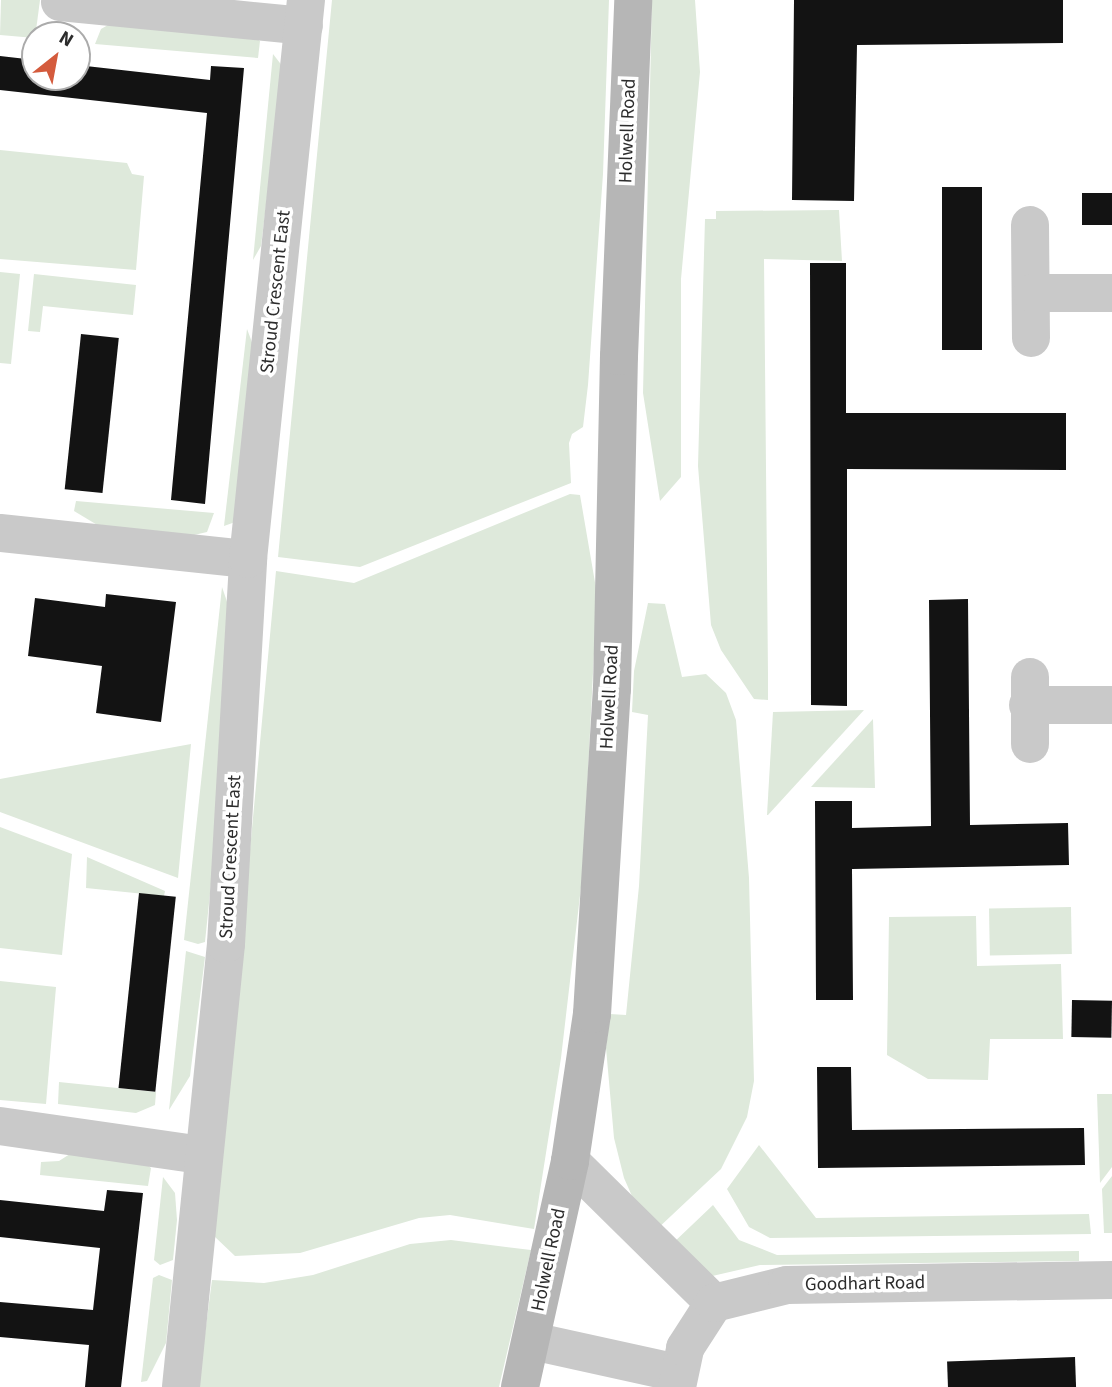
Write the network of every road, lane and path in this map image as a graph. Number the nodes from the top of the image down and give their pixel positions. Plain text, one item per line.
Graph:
1 (633, 0) edge
2 (60, 2) dead end
3 (305, 13) edge
4 (1030, 225) dead end
5 (1032, 293) junction
6 (1112, 293) edge
7 (1031, 338) dead end
8 (0, 533) edge
9 (248, 559) junction
10 (1112, 705) edge
11 (1030, 744) dead end
12 (0, 1126) edge
13 (202, 1155) junction
14 (570, 1161) junction
15 (1112, 1280) edge
16 (714, 1303) junction
17 (532, 1342) junction
18 (677, 1380) edge
19 (181, 1387) edge
20 (520, 1387) edge

1 - 14 street, Holwell Road
2 - 3 street, Stroud Crescent East
3 - 9 street, Stroud Crescent East
4 - 5 street
5 - 6 street
5 - 7 street
8 - 9 street
9 - 13 street, Stroud Crescent East
10 - 11 street
12 - 13 street
13 - 19 street, Stroud Crescent East
14 - 16 street
14 - 17 street, Holwell Road
15 - 16 street, Goodhart Road
16 - 18 street
17 - 18 street
17 - 20 street, Holwell Road

